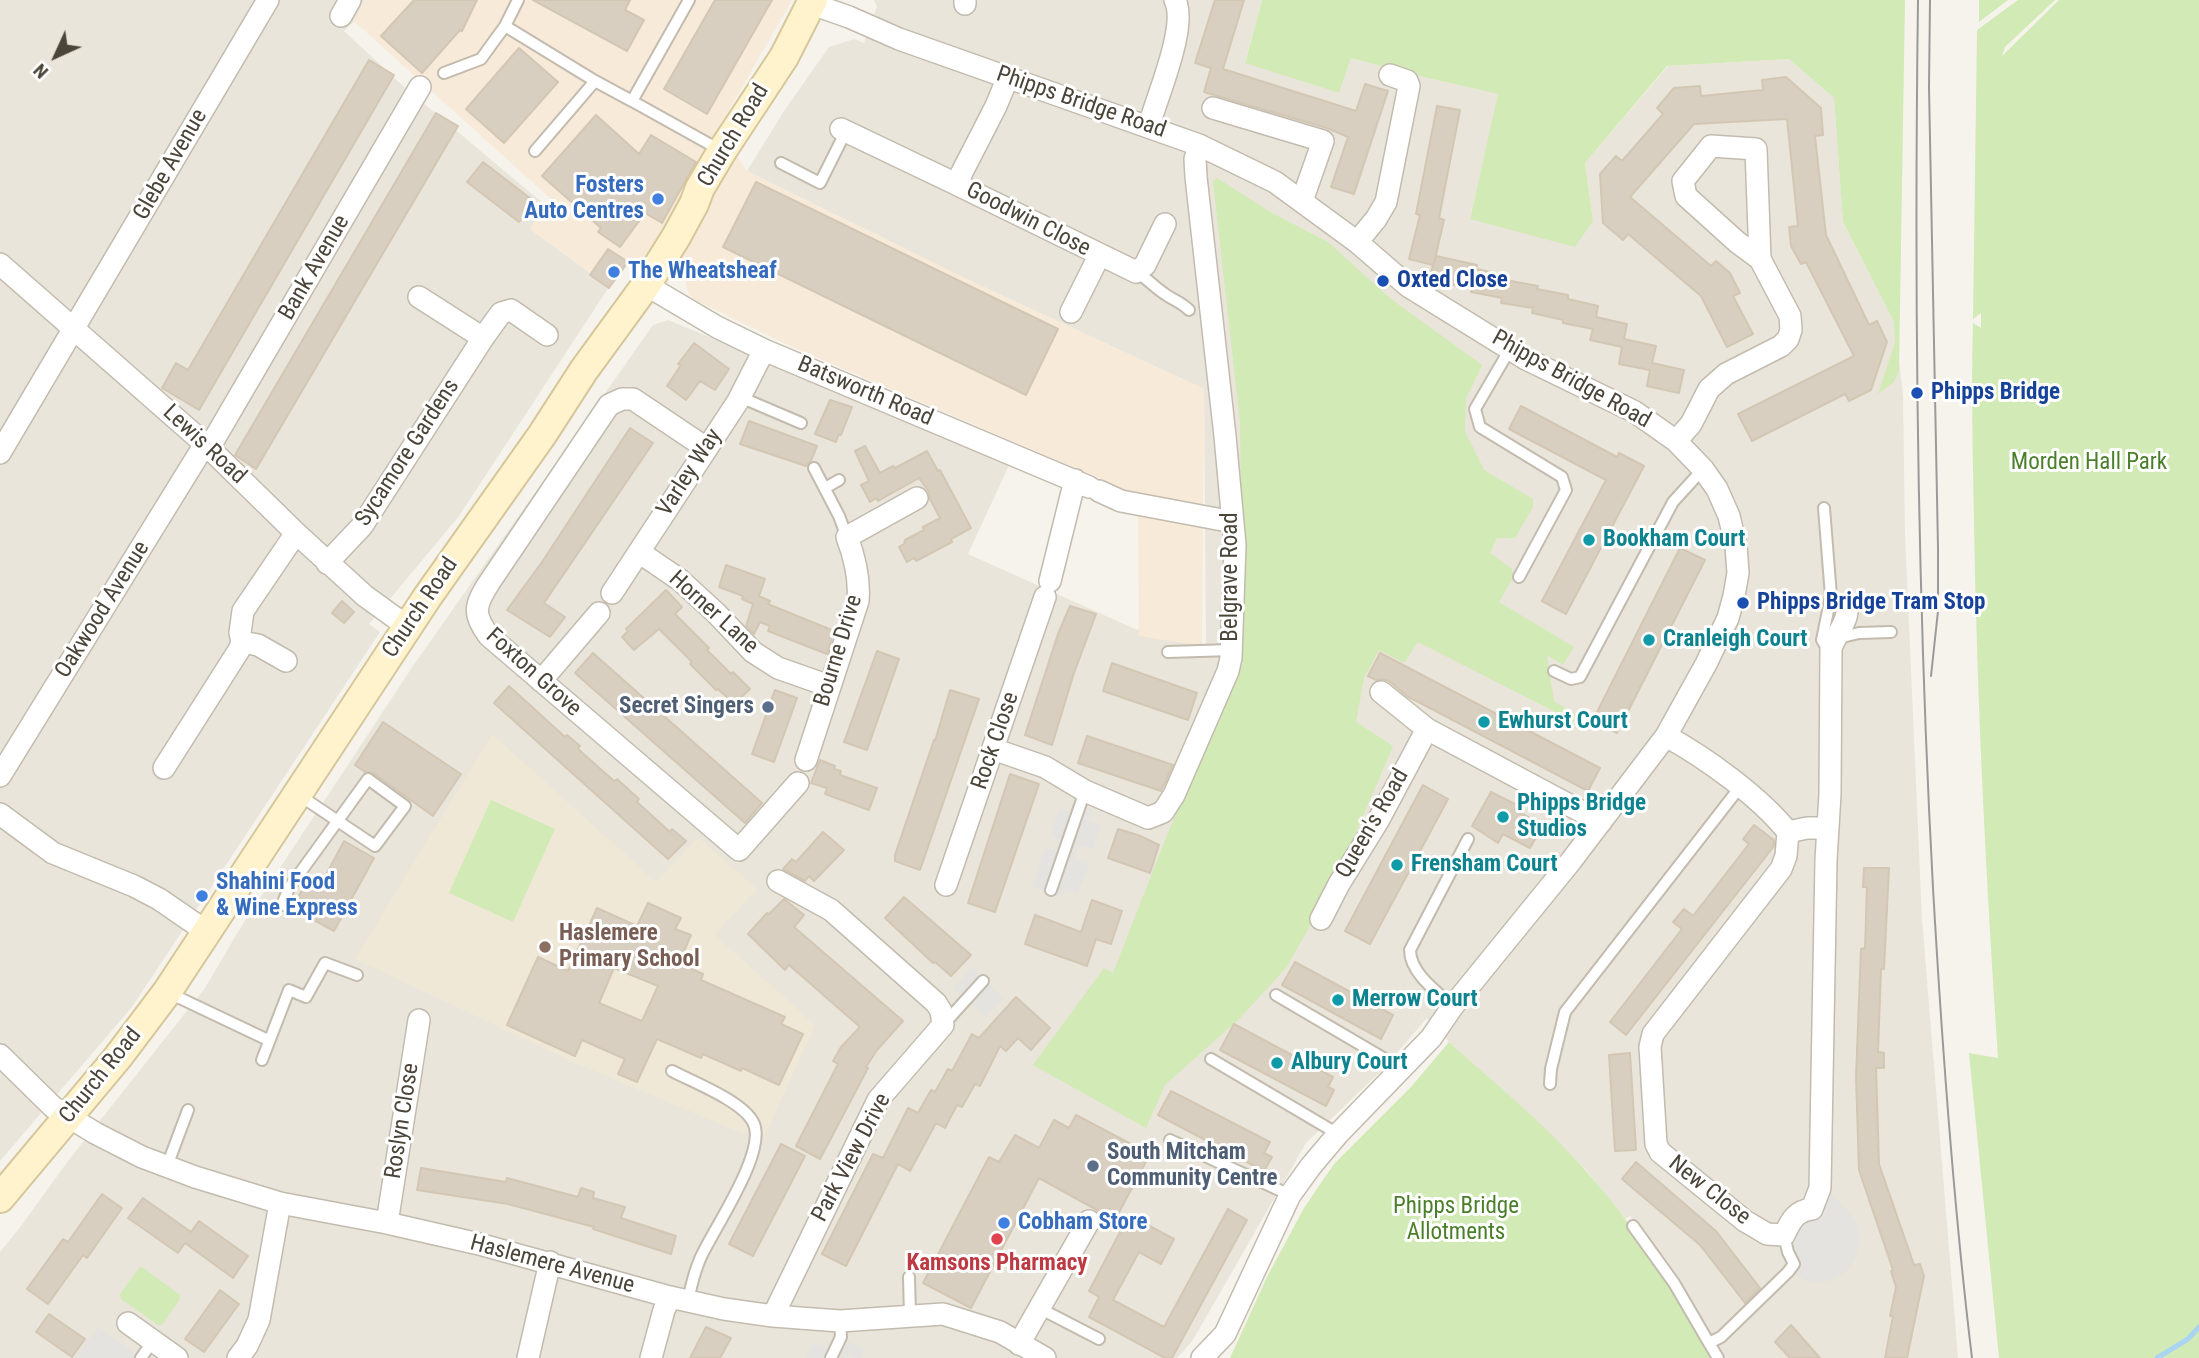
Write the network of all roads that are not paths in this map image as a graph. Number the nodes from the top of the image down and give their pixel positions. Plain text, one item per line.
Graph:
1 (268, 0) edge
2 (518, 0) edge
3 (690, 0) edge
4 (1175, 0) edge
5 (813, 2) edge
6 (505, 26) junction
7 (444, 73) dead end
8 (1390, 75) dead end
9 (1008, 77) junction
10 (595, 81) junction
11 (420, 87) dead end
12 (632, 100) junction
13 (1213, 108) dead end
14 (1149, 126) junction
15 (844, 130) joint
16 (1199, 145) junction
17 (535, 151) dead end
18 (722, 151) junction
19 (781, 163) dead end
20 (956, 184) junction
21 (1302, 201) junction
22 (1165, 224) dead end
23 (1357, 242) junction
24 (1099, 256) junction
25 (1760, 259) junction
26 (0, 264) edge
27 (1136, 272) junction
28 (646, 285) junction
29 (419, 297) dead end
30 (1189, 310) dead end
31 (1070, 313) dead end
32 (74, 330) junction
33 (547, 335) dead end
34 (483, 338) junction
35 (1510, 349) junction
36 (764, 350) junction
37 (740, 397) junction
38 (801, 423) dead end
39 (1676, 441) junction
40 (207, 446) junction
41 (706, 448) junction
42 (0, 453) edge
43 (814, 468) dead end
44 (1703, 469) junction
45 (839, 480) dead end
46 (1088, 486) junction
47 (825, 488) junction
48 (917, 498) dead end
49 (1824, 508) dead end
50 (1233, 522) junction
51 (296, 533) junction
52 (847, 537) junction
53 (639, 552) junction
54 (327, 563) junction
55 (1519, 577) dead end
56 (612, 593) dead end
57 (599, 613) dead end
58 (1847, 613) dead end
59 (408, 627) junction
60 (1891, 632) dead end
61 (242, 642) junction
62 (1833, 643) junction
63 (1231, 650) junction
64 (1168, 652) dead end
65 (286, 662) dead end
66 (1554, 671) dead end
67 (541, 681) junction
68 (829, 686) junction
69 (1381, 692) dead end
70 (1427, 729) junction
71 (1666, 736) junction
72 (993, 749) junction
73 (806, 760) dead end
74 (164, 768) dead end
75 (0, 776) edge
76 (798, 783) dead end
77 (1740, 787) junction
78 (1085, 791) junction
79 (297, 794) junction
80 (0, 814) edge
81 (337, 820) junction
82 (1601, 822) junction
83 (1828, 828) junction
84 (1788, 832) junction
85 (1468, 839) dead end
86 (778, 881) dead end
87 (946, 885) dead end
88 (1051, 890) dead end
89 (282, 905) dead end
90 (1321, 919) dead end
91 (207, 932) junction
92 (357, 975) dead end
93 (983, 981) dead end
94 (167, 992) junction
95 (1276, 995) dead end
96 (1453, 1006) junction
97 (419, 1020) dead end
98 (943, 1026) junction
99 (268, 1040) junction
100 (0, 1055) edge
101 (1211, 1059) dead end
102 (261, 1060) dead end
103 (1402, 1069) junction
104 (672, 1071) dead end
105 (1550, 1084) dead end
106 (188, 1110) dead end
107 (68, 1117) junction
108 (1338, 1134) junction
109 (1170, 1140) dead end
110 (167, 1167) junction
111 (1290, 1195) junction
112 (0, 1198) edge
113 (281, 1203) junction
114 (1089, 1221) dead end
115 (387, 1223) junction
116 (1633, 1226) dead end
117 (1784, 1235) junction
118 (550, 1262) junction
119 (909, 1277) dead end
120 (679, 1299) junction
121 (1040, 1308) junction
122 (773, 1316) junction
123 (910, 1316) junction
124 (840, 1321) junction
125 (128, 1324) dead end
126 (1099, 1339) dead end
127 (1709, 1343) junction
128 (1019, 1344) junction
129 (147, 1350) edge
130 (177, 1358) edge
131 (238, 1358) edge
132 (528, 1358) edge
133 (651, 1358) edge
134 (831, 1358) edge
135 (1045, 1358) edge
136 (1202, 1358) edge
137 (1718, 1358) edge

1 - 32 street, Glebe Avenue
2 - 6 lane
3 - 12 lane
4 - 14 street
5 - 9 street, Phipps Bridge Road
5 - 18 street, Church Road
6 - 7 lane
6 - 10 lane
8 - 23 street
9 - 14 street, Phipps Bridge Road
9 - 20 street, Goodwin Close
10 - 12 lane
10 - 17 lane
11 - 40 street, Bank Avenue
12 - 18 lane
13 - 21 street
14 - 16 street, Phipps Bridge Road
15 - 19 lane
15 - 20 street, Goodwin Close
16 - 21 street, Phipps Bridge Road
16 - 50 street, Belgrave Road
18 - 28 street, Church Road
20 - 24 street, Goodwin Close
21 - 23 street, Phipps Bridge Road
22 - 27 street
23 - 35 street, Phipps Bridge Road
24 - 27 street, Goodwin Close
24 - 31 street, Goodwin Close
25 - 25 street
25 - 39 street
26 - 32 street, Lewis Road
27 - 30 lane
28 - 36 street, Batsworth Road
28 - 59 street, Church Road
29 - 34 street
32 - 40 street, Lewis Road
32 - 42 street, Glebe Avenue
33 - 34 street, Sycamore Gardens
34 - 54 street, Sycamore Gardens
35 - 39 street, Phipps Bridge Road
35 - 55 lane
36 - 37 street, Varley Way
36 - 46 street, Batsworth Road
37 - 38 lane
37 - 41 street, Varley Way
39 - 44 street, Phipps Bridge Road
40 - 51 street, Lewis Road
40 - 75 street, Oakwood Avenue
41 - 53 street, Varley Way
41 - 67 street, Foxton Grove
43 - 47 lane
44 - 66 lane
44 - 71 street, Phipps Bridge Road
45 - 47 lane
46 - 50 street, Batsworth Road
46 - 72 street, Rock Close
47 - 52 lane
48 - 52 street
49 - 62 lane
50 - 63 street, Belgrave Road
51 - 54 street, Lewis Road
51 - 61 street
52 - 68 street, Bourne Drive
53 - 56 street, Varley Way
53 - 68 street, Horner Lane
54 - 59 street, Lewis Road
57 - 67 street
58 - 62 street
59 - 79 street, Church Road
60 - 62 lane
61 - 65 street
61 - 74 street
62 - 83 street
63 - 64 lane
63 - 78 street, Belgrave Road
67 - 76 street, Foxton Grove
68 - 73 street, Bourne Drive
69 - 70 street
70 - 82 street
70 - 90 street, Queen's Road
71 - 77 street
71 - 82 street, Phipps Bridge Road
72 - 78 street, Belgrave Road
72 - 87 street, Rock Close
77 - 84 street
77 - 105 lane
78 - 88 lane
79 - 81 lane
79 - 91 street, Church Road
80 - 91 street
81 - 81 lane
81 - 89 lane
82 - 96 street, Phipps Bridge Road
83 - 84 street
83 - 117 street
84 - 117 street, New Close
85 - 96 lane
86 - 98 street
91 - 94 street, Church Road
92 - 99 lane
93 - 98 lane
94 - 99 lane
94 - 107 street, Church Road
95 - 103 lane
96 - 103 street, Phipps Bridge Road
97 - 115 street, Roslyn Close
98 - 122 street, Park View Drive
99 - 102 lane
100 - 107 street, Haslemere Avenue
101 - 108 lane
103 - 108 street, Phipps Bridge Road
104 - 120 lane
106 - 110 lane
107 - 110 street, Haslemere Avenue
107 - 112 street, Church Road
108 - 111 street, Phipps Bridge Road
109 - 111 lane
110 - 113 street, Haslemere Avenue
111 - 136 street, Phipps Bridge Road
113 - 115 street, Haslemere Avenue
113 - 131 street
114 - 121 street
115 - 118 street, Haslemere Avenue
116 - 127 lane
117 - 127 lane
118 - 120 street, Haslemere Avenue
118 - 132 street
119 - 123 lane
120 - 122 street, Haslemere Avenue
120 - 133 street
121 - 126 lane
121 - 128 street
122 - 124 street, Haslemere Avenue
123 - 124 street, Haslemere Avenue
123 - 128 street, Haslemere Avenue
124 - 134 lane
125 - 129 street
127 - 137 lane
128 - 135 street, Haslemere Avenue
129 - 130 street

